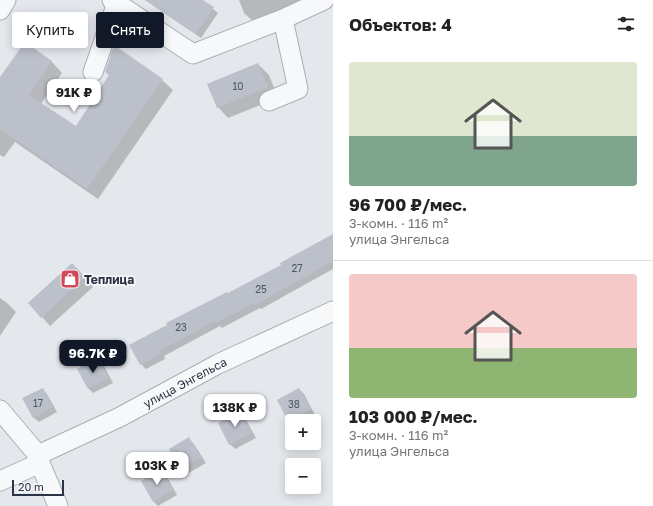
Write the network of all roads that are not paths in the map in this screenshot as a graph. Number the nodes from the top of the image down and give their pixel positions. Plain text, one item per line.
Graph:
1 (6, 0) edge
2 (324, 0) edge
3 (115, 2) edge
4 (0, 10) edge
5 (283, 19) junction
6 (93, 72) dead end
7 (269, 101) dead end
8 (333, 311) edge
9 (0, 410) edge
10 (39, 459) junction
11 (0, 481) edge
12 (58, 506) edge

1 - 4 street
2 - 5 street
3 - 5 street
3 - 6 street
5 - 7 street
8 - 10 street, улица Энгельса
9 - 10 street
10 - 11 street, улица Энгельса
10 - 12 street

